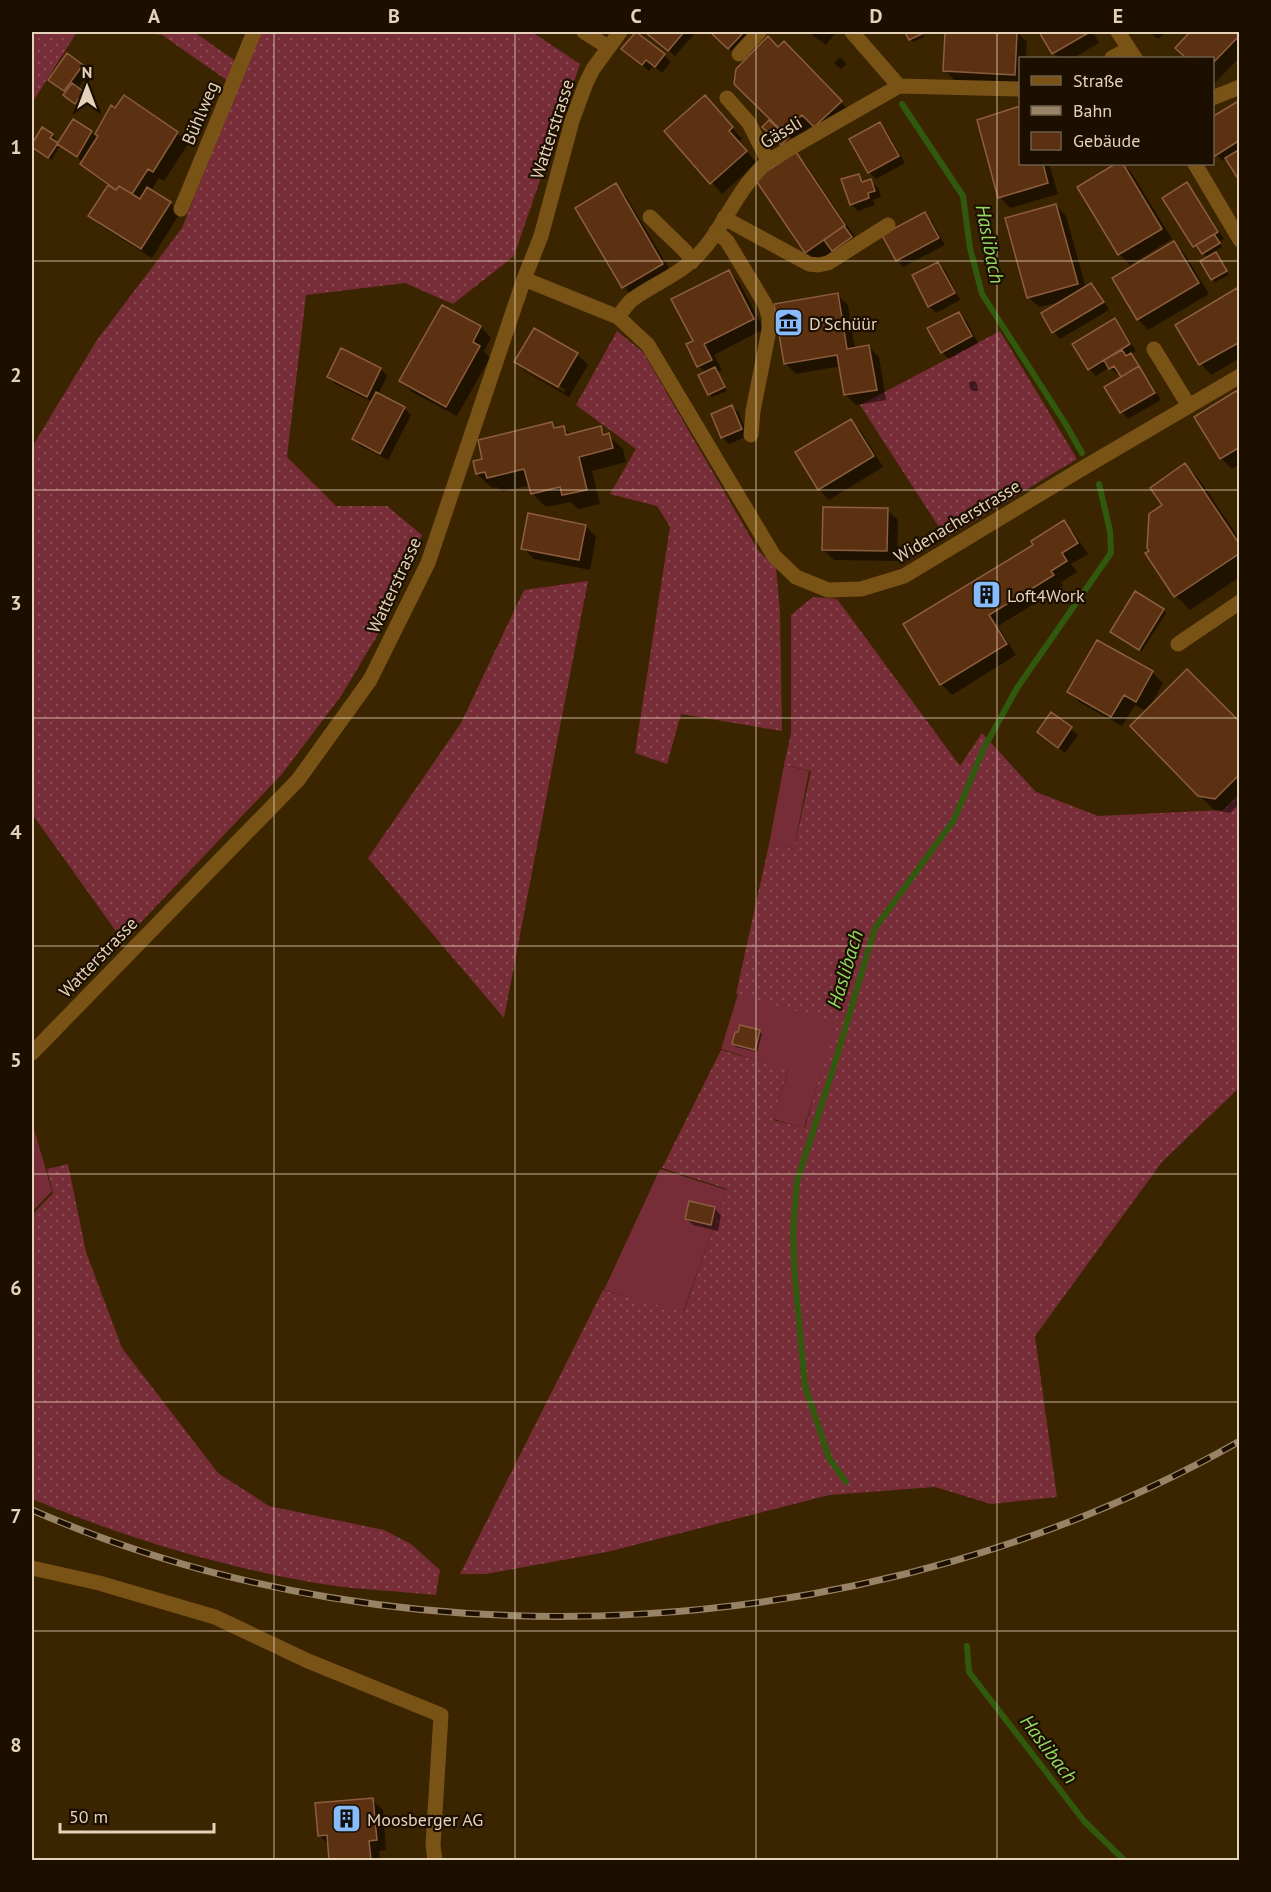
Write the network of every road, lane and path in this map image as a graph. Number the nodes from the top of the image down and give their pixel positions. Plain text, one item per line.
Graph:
1 (254, 32) edge
2 (584, 32) edge
3 (620, 32) edge
4 (759, 32) edge
5 (852, 32) edge
6 (1118, 32) edge
7 (608, 47) junction
8 (739, 54) dead end
9 (1132, 54) edge
10 (1117, 57) edge
11 (899, 86) junction
12 (1239, 87) edge
13 (1019, 89) edge
14 (1214, 97) edge
15 (727, 98) dead end
16 (768, 161) junction
17 (1196, 165) edge
18 (181, 209) dead end
19 (650, 217) dead end
20 (720, 224) junction
21 (888, 225) dead end
22 (1239, 240) edge
23 (692, 262) junction
24 (524, 279) junction
25 (618, 317) junction
26 (1154, 349) dead end
27 (1239, 376) edge
28 (1189, 406) junction
29 (751, 435) dead end
30 (1239, 602) edge
31 (1178, 644) dead end
32 (32, 1053) edge
33 (32, 1568) edge
34 (435, 1860) edge

1 - 18 street, Bühlweg
2 - 7 street
3 - 7 street, Watterstrasse
4 - 8 street
5 - 11 street
6 - 9 street
7 - 24 street, Watterstrasse
9 - 10 street
11 - 13 street
11 - 16 street, Gässli
12 - 14 street
15 - 16 street
16 - 20 street, Gässli
17 - 22 street
19 - 23 street
20 - 21 street
20 - 23 street, Gässli
20 - 29 street
23 - 25 street, Gässli
24 - 25 street, Widenacherstrasse
24 - 32 street, Watterstrasse
25 - 28 street, Widenacherstrasse
26 - 28 street
27 - 28 street, Widenacherstrasse
30 - 31 street
33 - 34 street

